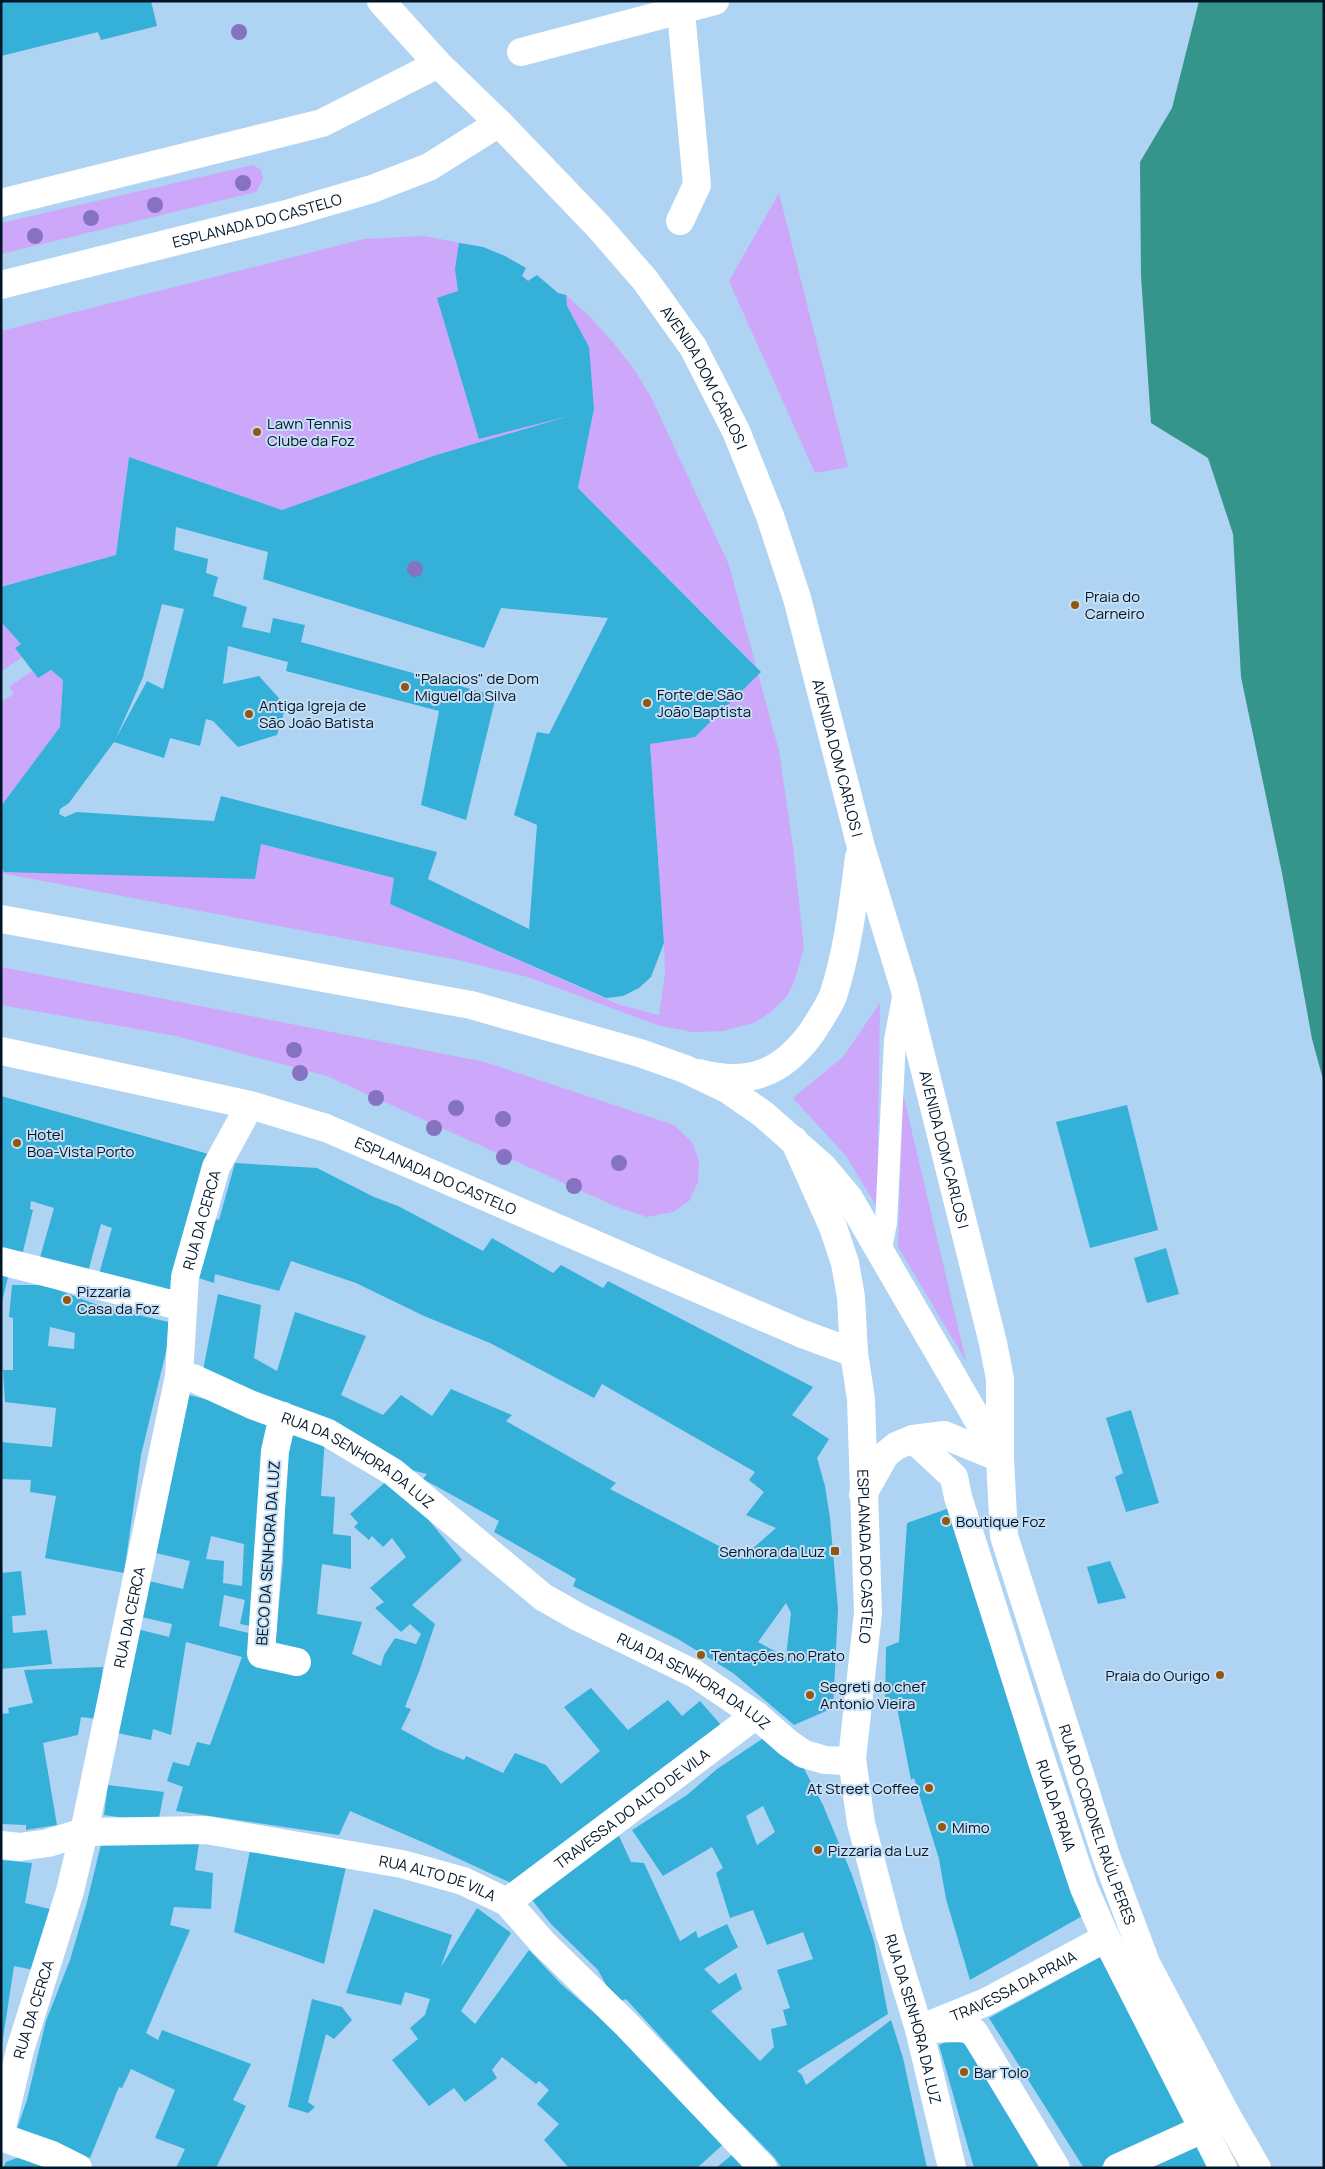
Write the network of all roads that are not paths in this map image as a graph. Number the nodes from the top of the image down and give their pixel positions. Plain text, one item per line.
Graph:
1 (381, 1) edge
2 (715, 1) edge
3 (681, 6) edge
4 (521, 52) dead end
5 (438, 64) junction
6 (499, 123) junction
7 (1, 203) edge
8 (680, 221) dead end
9 (1, 284) edge
10 (860, 847) junction
11 (1, 919) edge
12 (904, 987) junction
13 (1, 1051) edge
14 (685, 1069) junction
15 (250, 1105) junction
16 (793, 1138) junction
17 (880, 1254) junction
18 (1, 1261) edge
19 (183, 1307) junction
20 (854, 1353) junction
21 (179, 1376) junction
22 (283, 1416) junction
23 (914, 1439) junction
24 (1000, 1458) junction
25 (863, 1494) junction
26 (297, 1662) dead end
27 (756, 1714) junction
28 (852, 1759) junction
29 (84, 1832) junction
30 (1, 1845) edge
31 (506, 1902) junction
32 (1106, 1938) junction
33 (919, 2029) junction
34 (1205, 2128) junction
35 (1, 2131) edge
36 (1, 2137) edge
37 (78, 2168) edge
38 (763, 2168) edge
39 (952, 2168) edge
40 (1056, 2168) edge
41 (1117, 2168) edge
42 (1224, 2168) edge
43 (1257, 2168) edge

1 - 5 street, AVENIDA DOM CARLOS I
2 - 3 street
3 - 4 street
3 - 8 street
5 - 6 street, AVENIDA DOM CARLOS I
5 - 7 street
6 - 9 street, ESPLANADA DO CASTELO
6 - 10 street, AVENIDA DOM CARLOS I
10 - 12 street, AVENIDA DOM CARLOS I
10 - 14 street, AVENIDA DOM CARLOS I
11 - 14 street, ESPLANADA DO CASTELO
12 - 17 lane
12 - 24 street, AVENIDA DOM CARLOS I
13 - 15 street, ESPLANADA DO CASTELO
14 - 16 street, ESPLANADA DO CASTELO
15 - 19 street, RUA DA CERCA
15 - 20 street, ESPLANADA DO CASTELO
16 - 17 street, ESPLANADA DO CASTELO
16 - 20 street, ESPLANADA DO CASTELO
17 - 24 street, ESPLANADA DO CASTELO
18 - 19 street
19 - 21 street, RUA DA CERCA
20 - 25 street, ESPLANADA DO CASTELO
21 - 22 street, RUA DA SENHORA DA LUZ
21 - 29 street, RUA DA CERCA
22 - 26 street, BECO DA SENHORA DA LUZ
22 - 27 street, RUA DA SENHORA DA LUZ
23 - 24 street
23 - 25 street
23 - 32 street, RUA DA PRAIA
24 - 43 street, RUA DO CORONEL RAÚL PERES
25 - 28 street, ESPLANADA DO CASTELO
27 - 28 street, RUA DA SENHORA DA LUZ
27 - 31 street, TRAVESSA DO ALTO DE VILA
28 - 33 street, RUA DA SENHORA DA LUZ
29 - 30 street, RUA ALTO DE VILA
29 - 31 street, RUA ALTO DE VILA
29 - 35 street, RUA DA CERCA
31 - 38 street, RUA ALTO DE VILA
32 - 33 street, TRAVESSA DA PRAIA
32 - 34 street, RUA DA PRAIA
33 - 39 street, RUA DA SENHORA DA LUZ
33 - 40 street
34 - 41 street
34 - 42 street, RUA DA PRAIA
36 - 37 street

